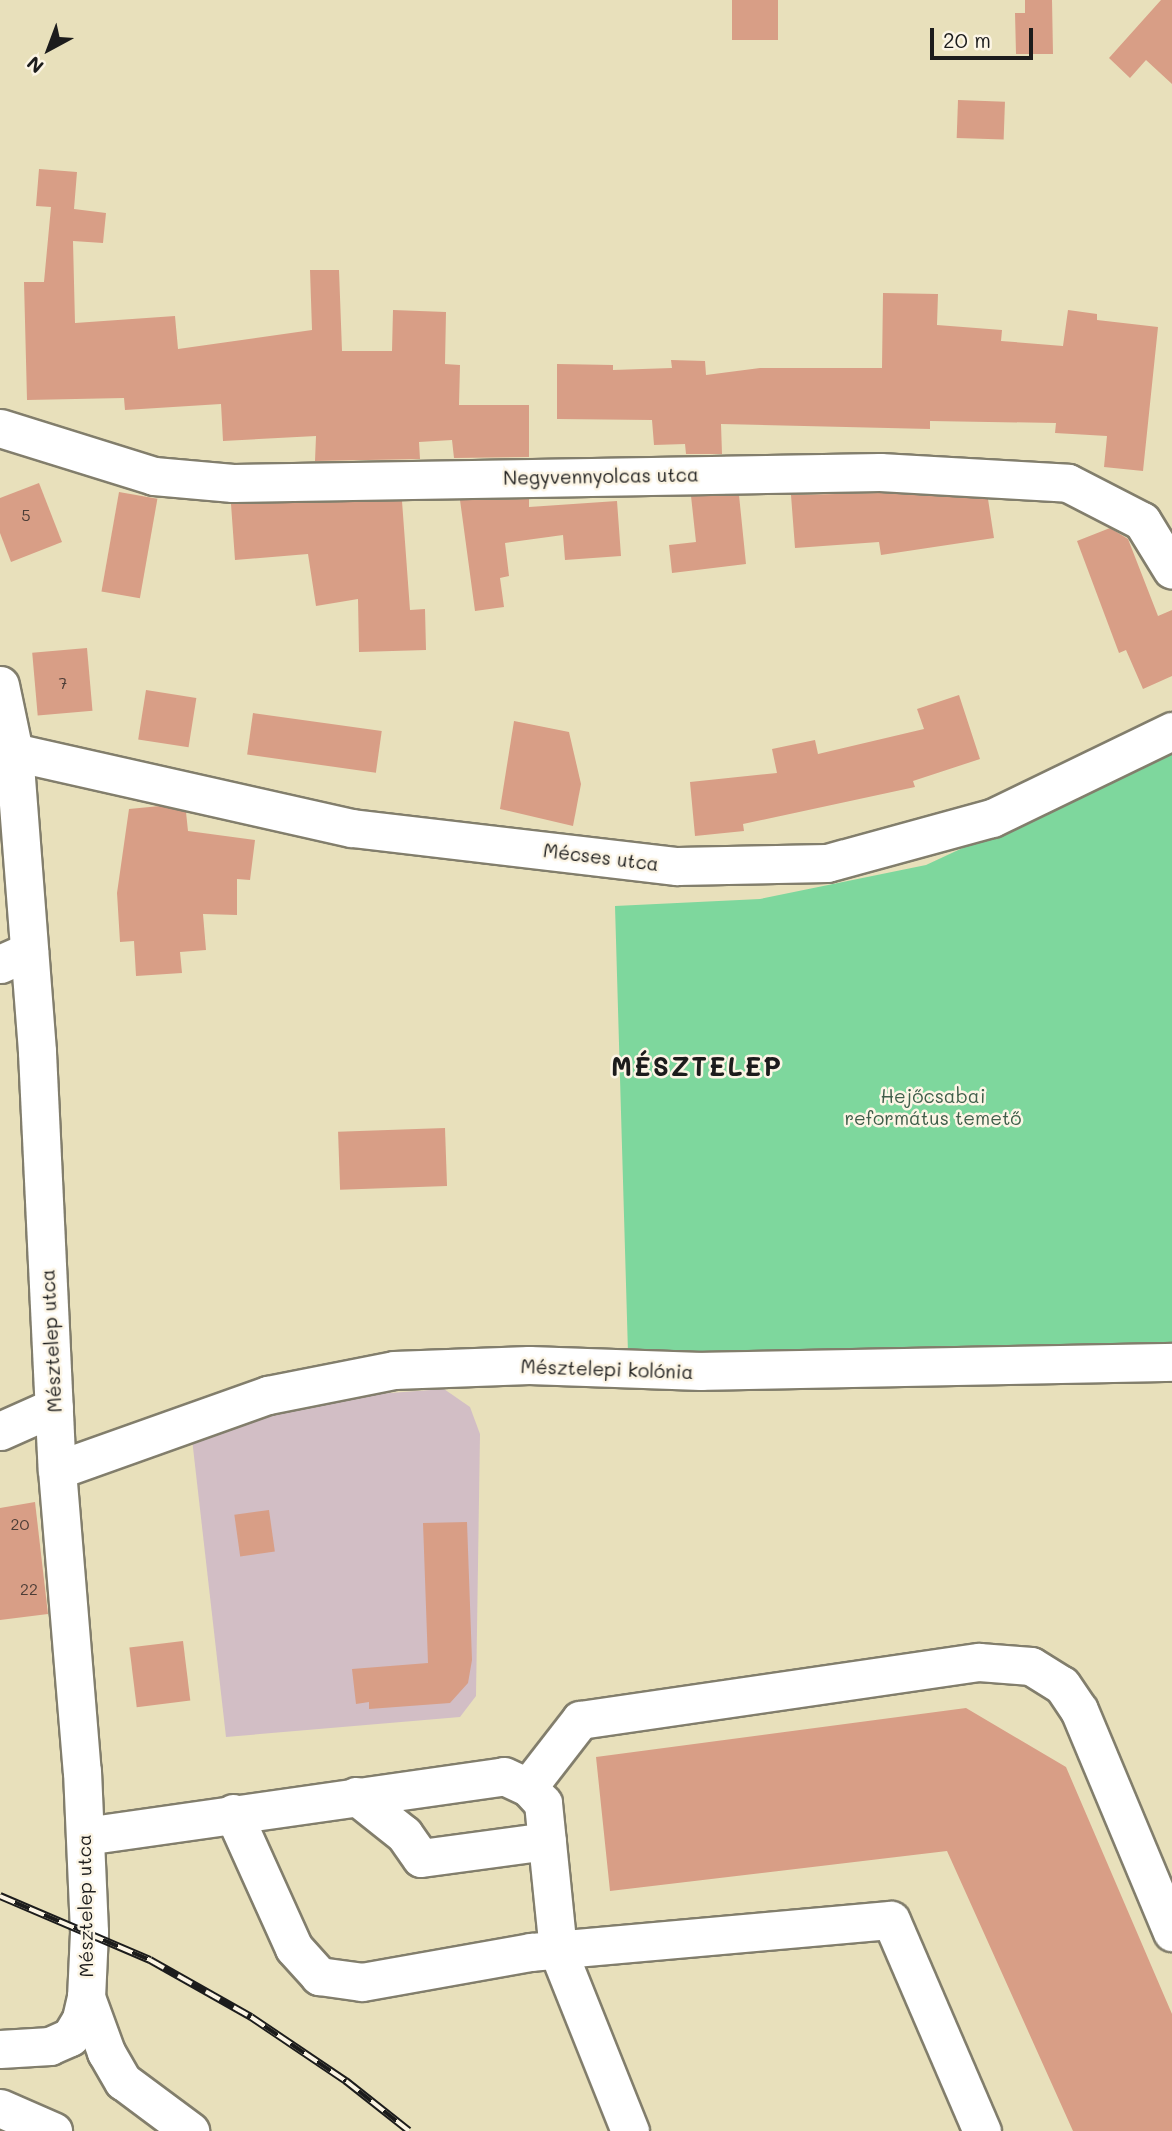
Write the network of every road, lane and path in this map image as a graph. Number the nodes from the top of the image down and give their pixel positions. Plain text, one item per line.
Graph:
1 (0, 428) edge
2 (1172, 570) edge
3 (0, 685) edge
4 (1172, 731) edge
5 (14, 752) junction
6 (15, 957) edge
7 (1172, 1362) edge
8 (54, 1407) junction
9 (0, 1431) edge
10 (57, 1470) junction
11 (528, 1787) junction
12 (356, 1796) junction
13 (233, 1813) junction
14 (85, 1836) junction
15 (547, 1841) junction
16 (1172, 1932) edge
17 (558, 1951) junction
18 (86, 1997) junction
19 (0, 2049) edge
20 (0, 2108) edge
21 (53, 2131) edge
22 (190, 2131) edge
23 (630, 2131) edge
24 (982, 2131) edge

1 - 2 street, Negyvennyolcas utca
3 - 5 street, Mésztelep utca
4 - 5 street, Mécses utca
5 - 6 street, Mésztelep utca
6 - 8 street, Mésztelep utca
7 - 10 street, Mésztelepi kolónia
8 - 9 street
8 - 10 street, Mésztelep utca
10 - 14 street, Mésztelep utca
11 - 12 street
11 - 15 street
11 - 16 street
12 - 13 street
12 - 15 street
13 - 14 street
13 - 17 street
14 - 18 street, Mésztelep utca
15 - 17 street
17 - 23 street
17 - 24 street
18 - 19 street, Mésztelep utca
18 - 22 street, Mésztelep utca
20 - 21 street

